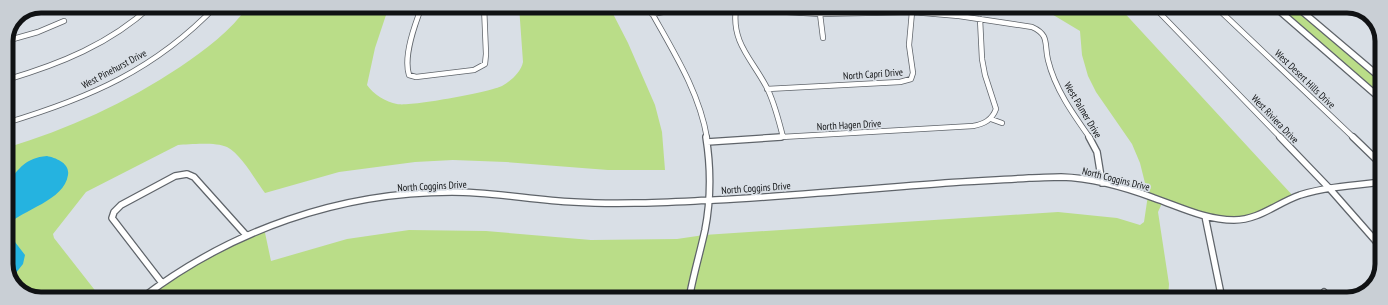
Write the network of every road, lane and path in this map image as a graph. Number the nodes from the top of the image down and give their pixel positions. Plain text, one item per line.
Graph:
1 (142, 13) edge
2 (209, 13) edge
3 (419, 13) edge
4 (484, 13) edge
5 (658, 13) edge
6 (735, 13) edge
7 (803, 13) edge
8 (866, 13) edge
9 (912, 13) edge
10 (922, 13) edge
11 (1161, 13) edge
12 (1222, 13) edge
13 (1283, 13) edge
14 (1304, 13) edge
15 (652, 14) joint
16 (820, 14) junction
17 (980, 19) junction
18 (64, 20) dead end
19 (823, 38) dead end
20 (13, 39) edge
21 (1375, 73) edge
22 (13, 78) edge
23 (767, 89) junction
24 (1375, 94) edge
25 (991, 119) junction
26 (13, 122) edge
27 (1002, 123) dead end
28 (783, 138) junction
29 (707, 142) junction
30 (1375, 158) edge
31 (1102, 183) junction
32 (1375, 183) edge
33 (1330, 189) junction
34 (709, 200) junction
35 (1205, 216) junction
36 (246, 235) junction
37 (1375, 240) edge
38 (162, 283) junction
39 (150, 292) edge
40 (691, 292) edge
41 (1221, 292) edge

1 - 22 street
2 - 26 street, West Pinehurst Drive
3 - 4 street
5 - 15 street, West Palmer Drive
6 - 23 street
7 - 16 street, West Palmer Drive
8 - 16 street, West Palmer Drive
9 - 23 street, North Capri Drive
10 - 17 street, West Palmer Drive
11 - 33 street, West Riviera Drive
12 - 30 street, West Desert Hills Drive
13 - 24 street
14 - 21 street
15 - 29 street
16 - 19 street
17 - 25 street
17 - 31 street, West Palmer Drive
18 - 20 street
23 - 28 street
25 - 27 street
25 - 28 street, North Hagen Drive
28 - 29 street, North Hagen Drive
29 - 34 street
31 - 34 street, North Coggins Drive
31 - 35 street, North Coggins Drive
32 - 33 street, North Coggins Drive
33 - 35 street, North Coggins Drive
33 - 37 street, West Riviera Drive
34 - 36 street, North Coggins Drive
34 - 40 street
35 - 41 street
36 - 38 street, North Coggins Drive
36 - 38 street
38 - 39 street, North Coggins Drive

